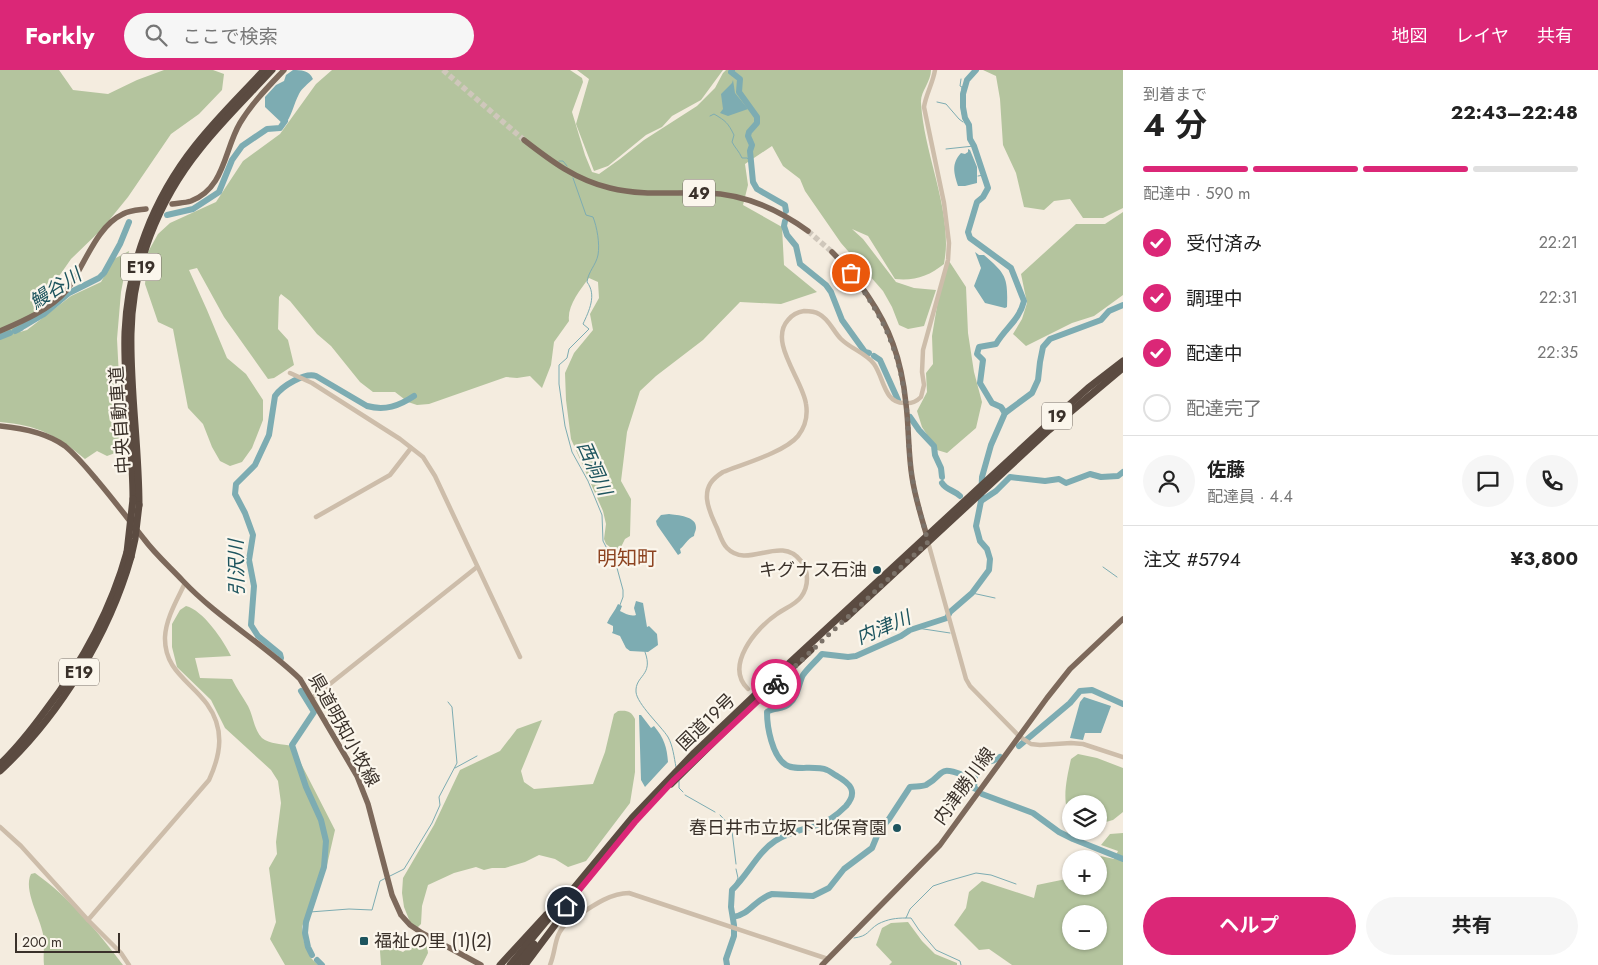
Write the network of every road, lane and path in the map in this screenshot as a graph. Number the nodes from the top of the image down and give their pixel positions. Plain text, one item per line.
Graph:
1 (264, 70) edge
2 (272, 70) edge
3 (284, 70) edge
4 (935, 70) edge
5 (524, 140) tunnel mouth
6 (172, 204) dead end
7 (146, 209) dead end
8 (808, 232) tunnel mouth
9 (832, 252) tunnel mouth
10 (0, 331) edge
11 (1123, 361) edge
12 (1123, 368) edge
13 (290, 372) dead end
14 (906, 404) junction
15 (0, 426) edge
16 (411, 448) junction
17 (994, 477) junction
18 (316, 517) dead end
19 (928, 540) junction
20 (129, 554) junction
21 (477, 567) junction
22 (185, 583) junction
23 (1123, 619) edge
24 (520, 657) dead end
25 (748, 689) dead end
26 (311, 698) junction
27 (1023, 739) junction
28 (1123, 757) edge
29 (0, 764) edge
30 (0, 771) edge
31 (0, 827) edge
32 (563, 905) junction
33 (88, 920) junction
34 (828, 959) junction
35 (129, 965) edge
36 (481, 965) edge
37 (500, 965) edge
38 (510, 965) edge
39 (517, 965) edge
40 (525, 965) edge
41 (550, 965) edge
42 (822, 965) edge

1 - 20 highway, 中央自動車道 / E19, bridge
2 - 20 highway, 中央自動車道 / E19, bridge
3 - 6 main road
4 - 14 street
5 - 8 main road, 49
7 - 10 main road
9 - 14 main road
11 - 17 highway, 国道19号 / 19
12 - 17 highway, 国道19号 / 19
13 - 16 street
14 - 19 main road
14 - 25 street
15 - 22 main road, 県道明知小牧線
16 - 18 street
16 - 21 street
17 - 19 highway, 国道19号 / 19
19 - 27 street
19 - 32 highway, 国道19号 / 19
20 - 29 highway, 中央自動車道 / E19
20 - 30 highway, 中央自動車道 / E19
21 - 24 street
21 - 26 street
22 - 26 main road, 県道明知小牧線
22 - 33 street
23 - 27 main road, 内津勝川線
26 - 36 main road, 県道明知小牧線
27 - 28 street
27 - 34 main road, 内津勝川線
31 - 33 street
32 - 37 highway
32 - 38 highway, 国道19号 / 19
32 - 39 highway, 国道19号 / 19
32 - 40 highway
33 - 35 street
34 - 41 street
34 - 42 main road, 内津勝川線

